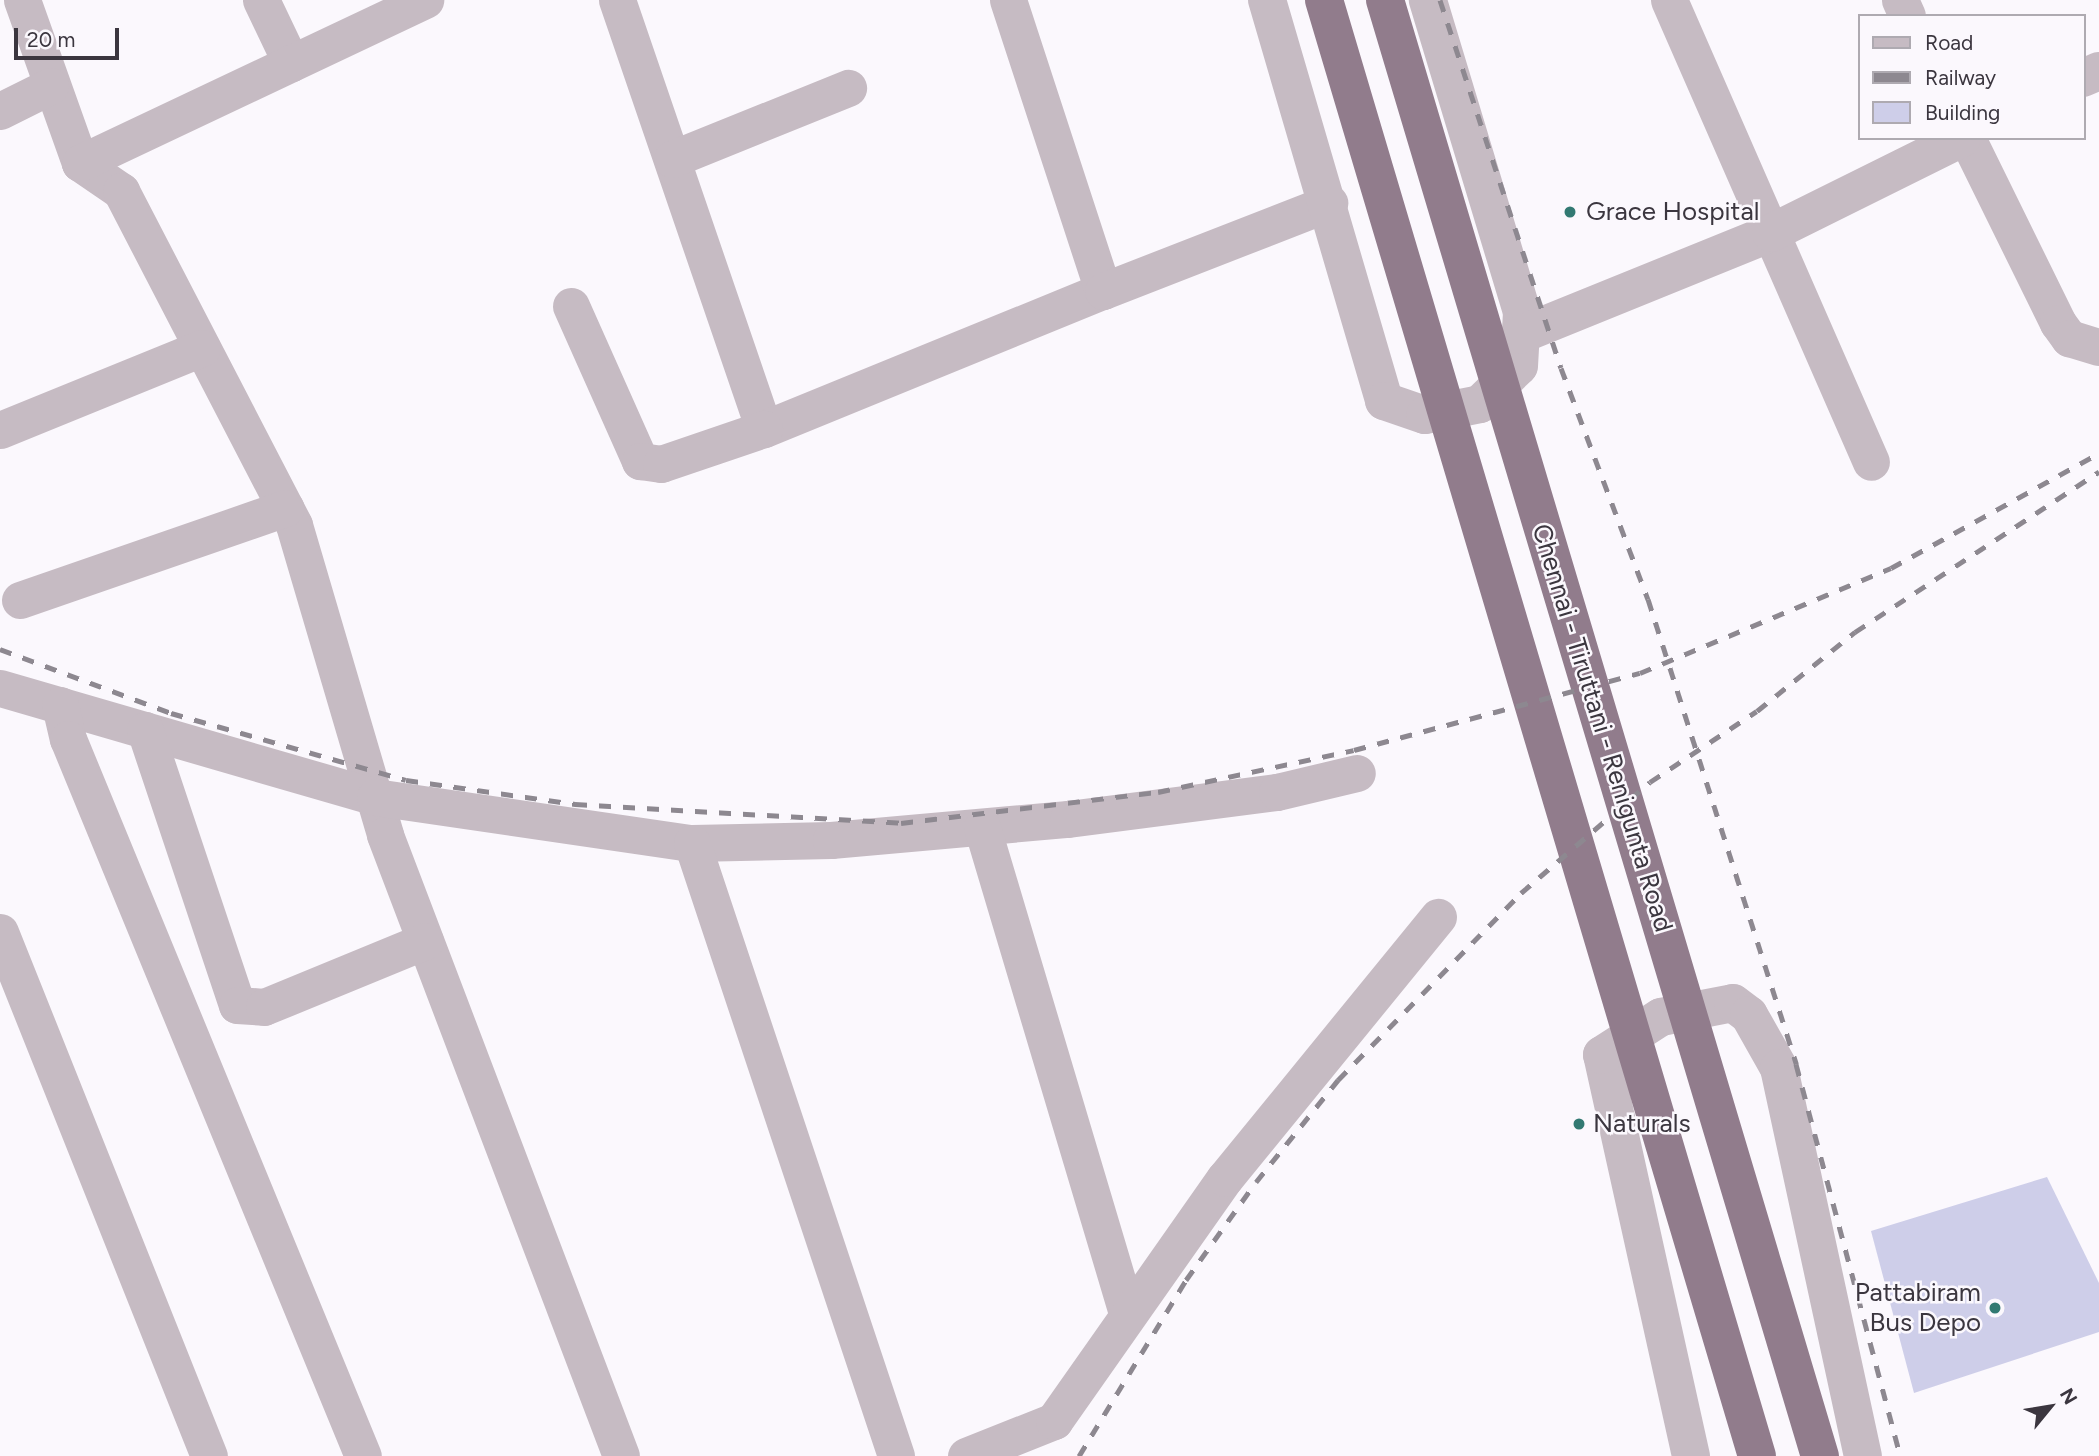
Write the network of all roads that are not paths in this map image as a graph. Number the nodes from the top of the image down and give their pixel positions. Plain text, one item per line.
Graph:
1 (22, 0) edge
2 (261, 0) edge
3 (425, 0) edge
4 (617, 0) edge
5 (1008, 0) edge
6 (1267, 0) edge
7 (1324, 0) edge
8 (1385, 0) edge
9 (1428, 0) edge
10 (1669, 0) edge
11 (291, 63) junction
12 (50, 86) junction
13 (848, 88) dead end
14 (0, 111) edge
15 (1960, 140) edge
16 (1965, 140) edge
17 (672, 159) junction
18 (80, 163) junction
19 (1329, 203) junction
20 (1771, 233) junction
21 (1103, 291) junction
22 (571, 306) dead end
23 (1520, 335) junction
24 (2099, 347) edge
25 (202, 348) junction
26 (764, 429) junction
27 (0, 430) edge
28 (1871, 462) dead end
29 (286, 508) junction
30 (20, 600) dead end
31 (0, 688) edge
32 (60, 705) junction
33 (145, 730) junction
34 (1357, 773) dead end
35 (375, 797) junction
36 (982, 827) junction
37 (692, 843) junction
38 (1438, 917) dead end
39 (0, 932) edge
40 (425, 941) junction
41 (1128, 1313) junction
42 (1054, 1421) junction
43 (1754, 1441) edge
44 (209, 1456) edge
45 (363, 1456) edge
46 (621, 1456) edge
47 (896, 1456) edge
48 (966, 1456) edge
49 (1030, 1456) edge
50 (1691, 1456) edge
51 (1821, 1456) edge
52 (1863, 1456) edge

1 - 12 street
2 - 11 street
3 - 11 street
4 - 17 street
5 - 21 street
6 - 19 street
7 - 43 highway
8 - 51 highway, Chennai - Tiruttani - Renigunta Road
9 - 23 street
10 - 20 street
11 - 18 street
12 - 14 street
12 - 18 street
13 - 17 street
15 - 20 street
16 - 24 street
17 - 26 street
18 - 25 street
19 - 21 street
19 - 23 street
20 - 23 street
20 - 28 street
21 - 26 street
22 - 26 street
25 - 27 street
25 - 29 street
29 - 30 street
29 - 35 street
31 - 32 street
32 - 33 street
32 - 45 street
33 - 35 street
33 - 40 street
34 - 36 street
35 - 37 street
35 - 40 street
36 - 37 street
36 - 41 street
37 - 47 street
38 - 41 street
39 - 44 street
40 - 46 street
41 - 42 street
42 - 48 street
42 - 49 street
50 - 52 street

